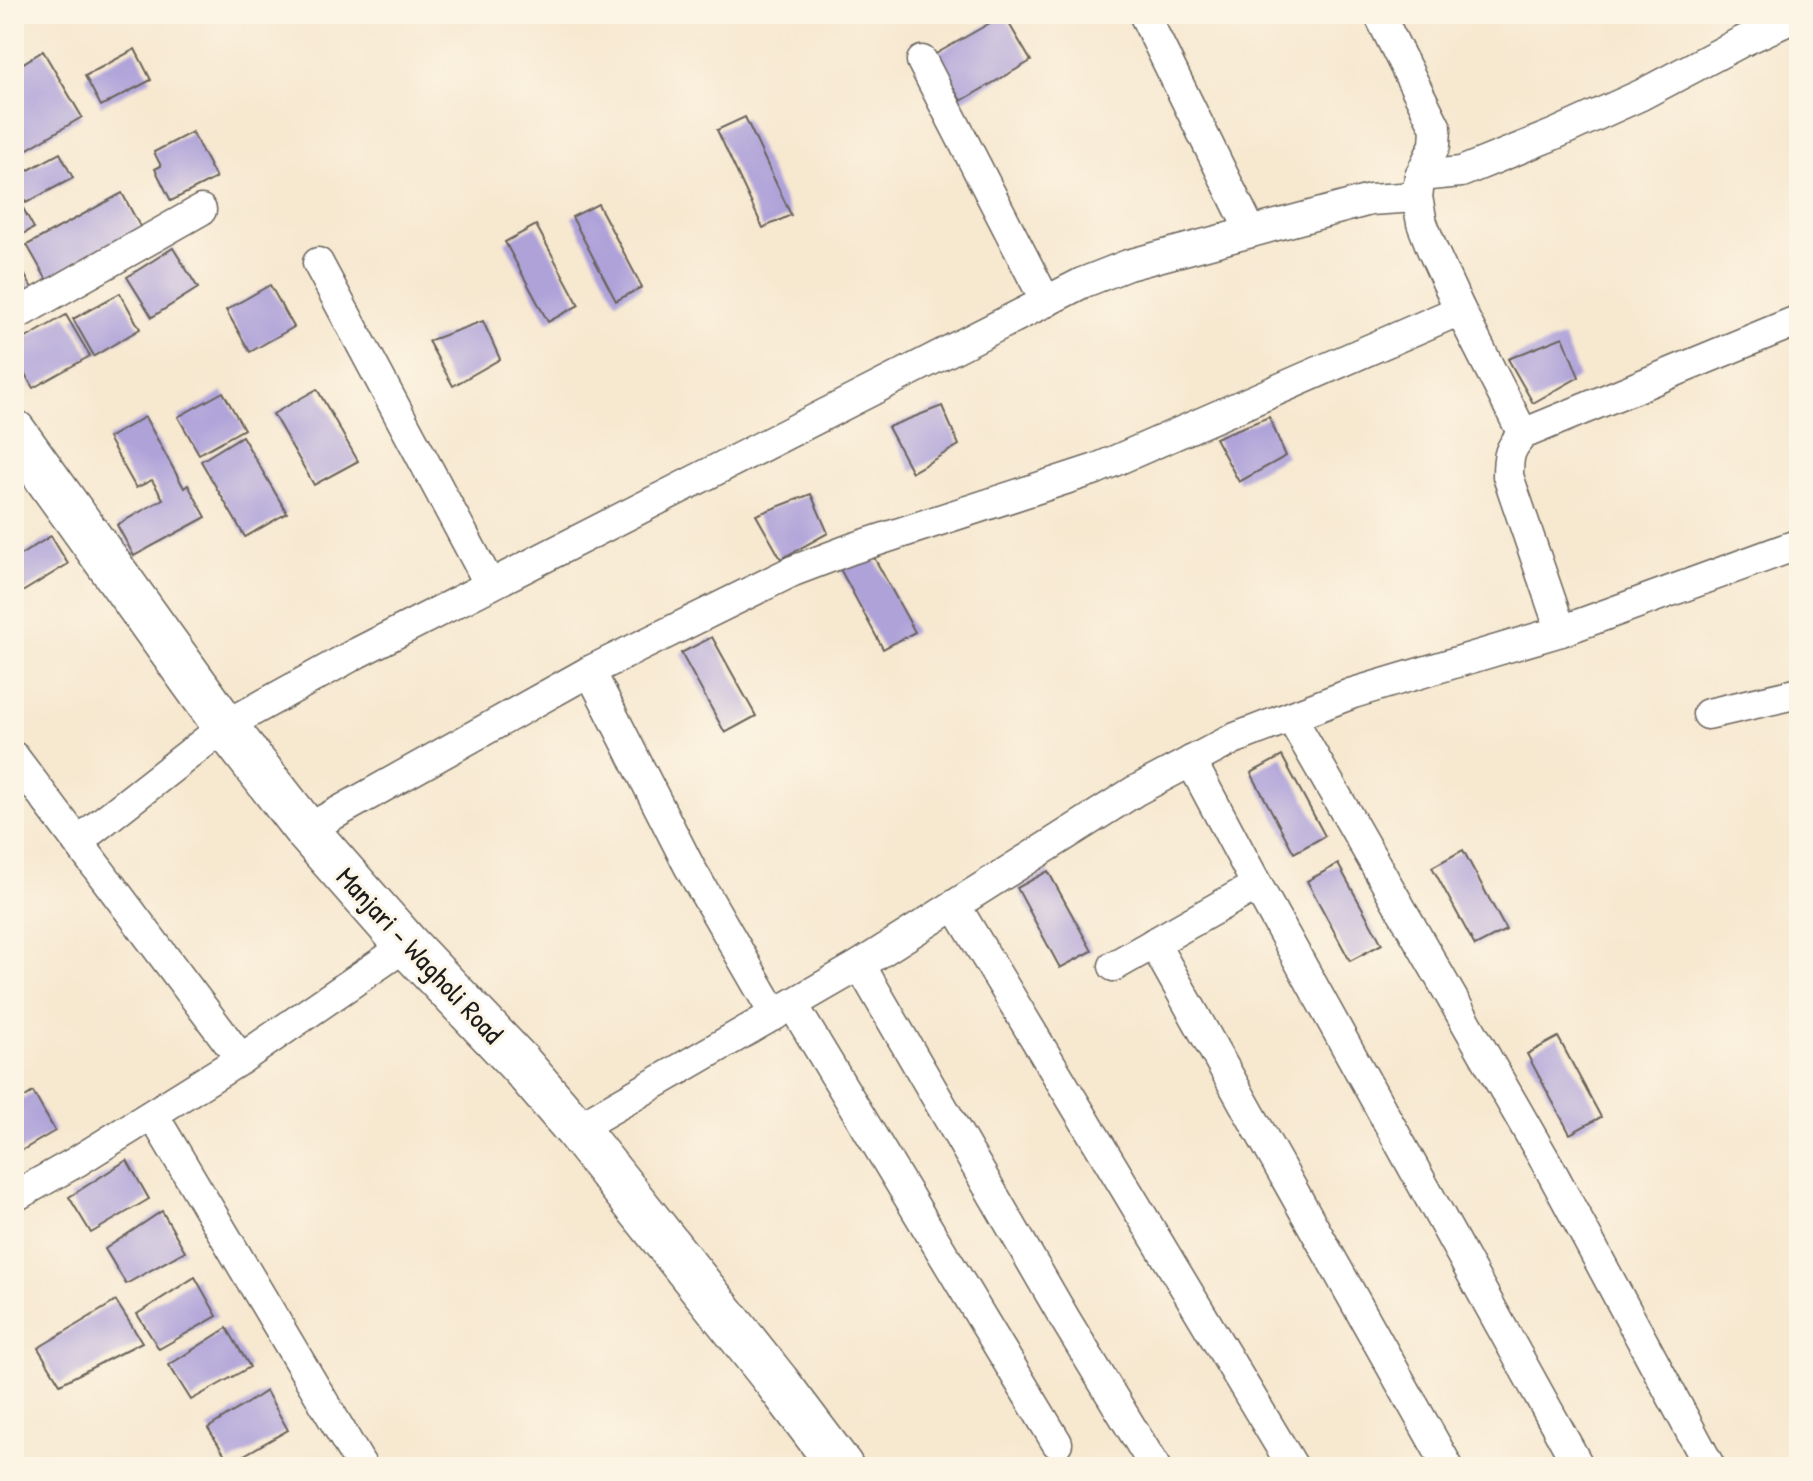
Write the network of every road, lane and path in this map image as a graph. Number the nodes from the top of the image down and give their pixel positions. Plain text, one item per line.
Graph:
1 (1144, 14) edge
2 (1379, 14) edge
3 (1799, 15) edge
4 (922, 61) dead end
5 (1418, 187) junction
6 (201, 210) dead end
7 (1251, 232) junction
8 (318, 263) dead end
9 (1046, 302) junction
10 (1460, 310) junction
11 (14, 316) edge
12 (1799, 320) edge
13 (14, 432) edge
14 (1523, 434) junction
15 (1799, 544) edge
16 (490, 585) junction
17 (1561, 631) junction
18 (590, 671) junction
19 (1799, 693) edge
20 (1708, 714) dead end
21 (1291, 717) junction
22 (225, 726) junction
23 (14, 757) edge
24 (1191, 761) junction
25 (306, 830) junction
26 (77, 842) junction
27 (1257, 885) junction
28 (955, 905) junction
29 (1154, 943) junction
30 (407, 945) junction
31 (860, 965) junction
32 (1114, 966) dead end
33 (784, 1010) junction
34 (241, 1059) junction
35 (153, 1115) junction
36 (576, 1129) junction
37 (14, 1197) edge
38 (1057, 1443) dead end
39 (362, 1467) edge
40 (841, 1467) edge
41 (1155, 1467) edge
42 (1293, 1467) edge
43 (1448, 1467) edge
44 (1579, 1467) edge
45 (1710, 1467) edge

1 - 7 street
2 - 5 street
3 - 5 street
4 - 9 street
5 - 7 street
5 - 10 street
6 - 11 street
7 - 9 street
8 - 16 street
9 - 16 street
10 - 14 street
10 - 18 street
12 - 14 street
13 - 22 main road, Manjari - Wagholi Road
14 - 17 street
15 - 17 street
16 - 22 street
17 - 21 street
18 - 25 street
18 - 33 street
19 - 20 street
21 - 24 street
21 - 45 street
22 - 25 main road, Manjari - Wagholi Road
22 - 26 street
23 - 26 street
24 - 27 street
24 - 28 street
25 - 30 main road, Manjari - Wagholi Road
26 - 34 street
27 - 29 street
27 - 44 street
28 - 31 street
28 - 42 street
29 - 32 street
29 - 43 street
30 - 34 street
30 - 36 main road, Manjari - Wagholi Road
31 - 33 street
31 - 41 street
33 - 36 street
33 - 38 street
34 - 35 street
35 - 37 street
35 - 39 street
36 - 40 main road, Manjari - Wagholi Road

